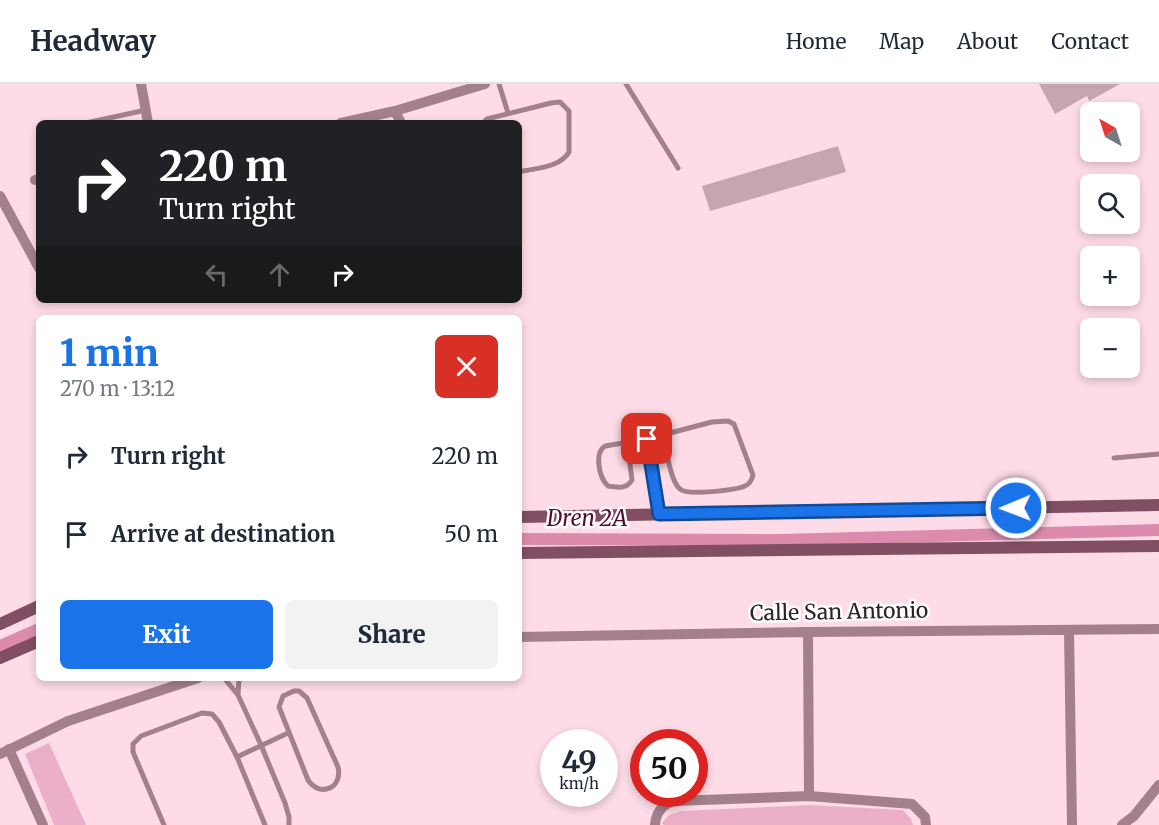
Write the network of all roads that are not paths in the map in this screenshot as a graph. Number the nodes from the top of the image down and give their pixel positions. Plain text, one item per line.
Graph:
1 (141, 84) edge
2 (485, 84) edge
3 (500, 84) edge
4 (626, 84) edge
5 (146, 110) junction
6 (395, 111) junction
7 (508, 113) junction
8 (100, 120) edge
9 (148, 120) edge
10 (354, 120) edge
11 (400, 120) edge
12 (486, 120) edge
13 (678, 168) dead end
14 (522, 171) edge
15 (0, 196) edge
16 (36, 262) edge
17 (663, 434) junction
18 (647, 439) junction
19 (627, 442) junction
20 (1159, 454) edge
21 (1114, 458) dead end
22 (1159, 506) edge
23 (659, 514) junction
24 (522, 518) edge
25 (1159, 546) edge
26 (522, 552) edge
27 (36, 607) edge
28 (0, 624) edge
29 (1159, 629) edge
30 (1069, 630) junction
31 (808, 632) junction
32 (522, 637) edge
33 (36, 642) edge
34 (0, 658) edge
35 (189, 681) edge
36 (226, 681) edge
37 (239, 681) edge
38 (238, 695) junction
39 (288, 733) junction
40 (261, 745) junction
41 (4, 751) edge
42 (237, 757) junction
43 (1159, 785) edge
44 (809, 796) junction
45 (263, 824) edge
46 (43, 825) edge
47 (164, 825) edge
48 (289, 825) edge
49 (655, 825) edge
50 (926, 825) edge
51 (1072, 825) edge
52 (1122, 825) edge

1 - 5 street
2 - 6 street
3 - 7 lane
4 - 13 lane
5 - 8 lane
5 - 9 street
6 - 10 street
6 - 11 street
7 - 12 lane
7 - 14 lane
15 - 16 street
17 - 17 lane
17 - 18 lane
18 - 19 lane
18 - 23 lane
19 - 19 lane
20 - 21 lane
22 - 23 main road
23 - 24 main road
25 - 26 main road
27 - 28 main road
29 - 30 street, Calle San Antonio
30 - 31 street, Calle San Antonio
30 - 51 street
31 - 32 street, Calle San Antonio
31 - 44 street
33 - 34 main road
35 - 41 street
36 - 38 lane
37 - 38 lane
38 - 40 lane
39 - 39 lane
39 - 40 lane
40 - 42 lane
40 - 48 lane
41 - 46 street
42 - 45 lane
42 - 47 lane
43 - 52 street
44 - 49 street
44 - 50 street

